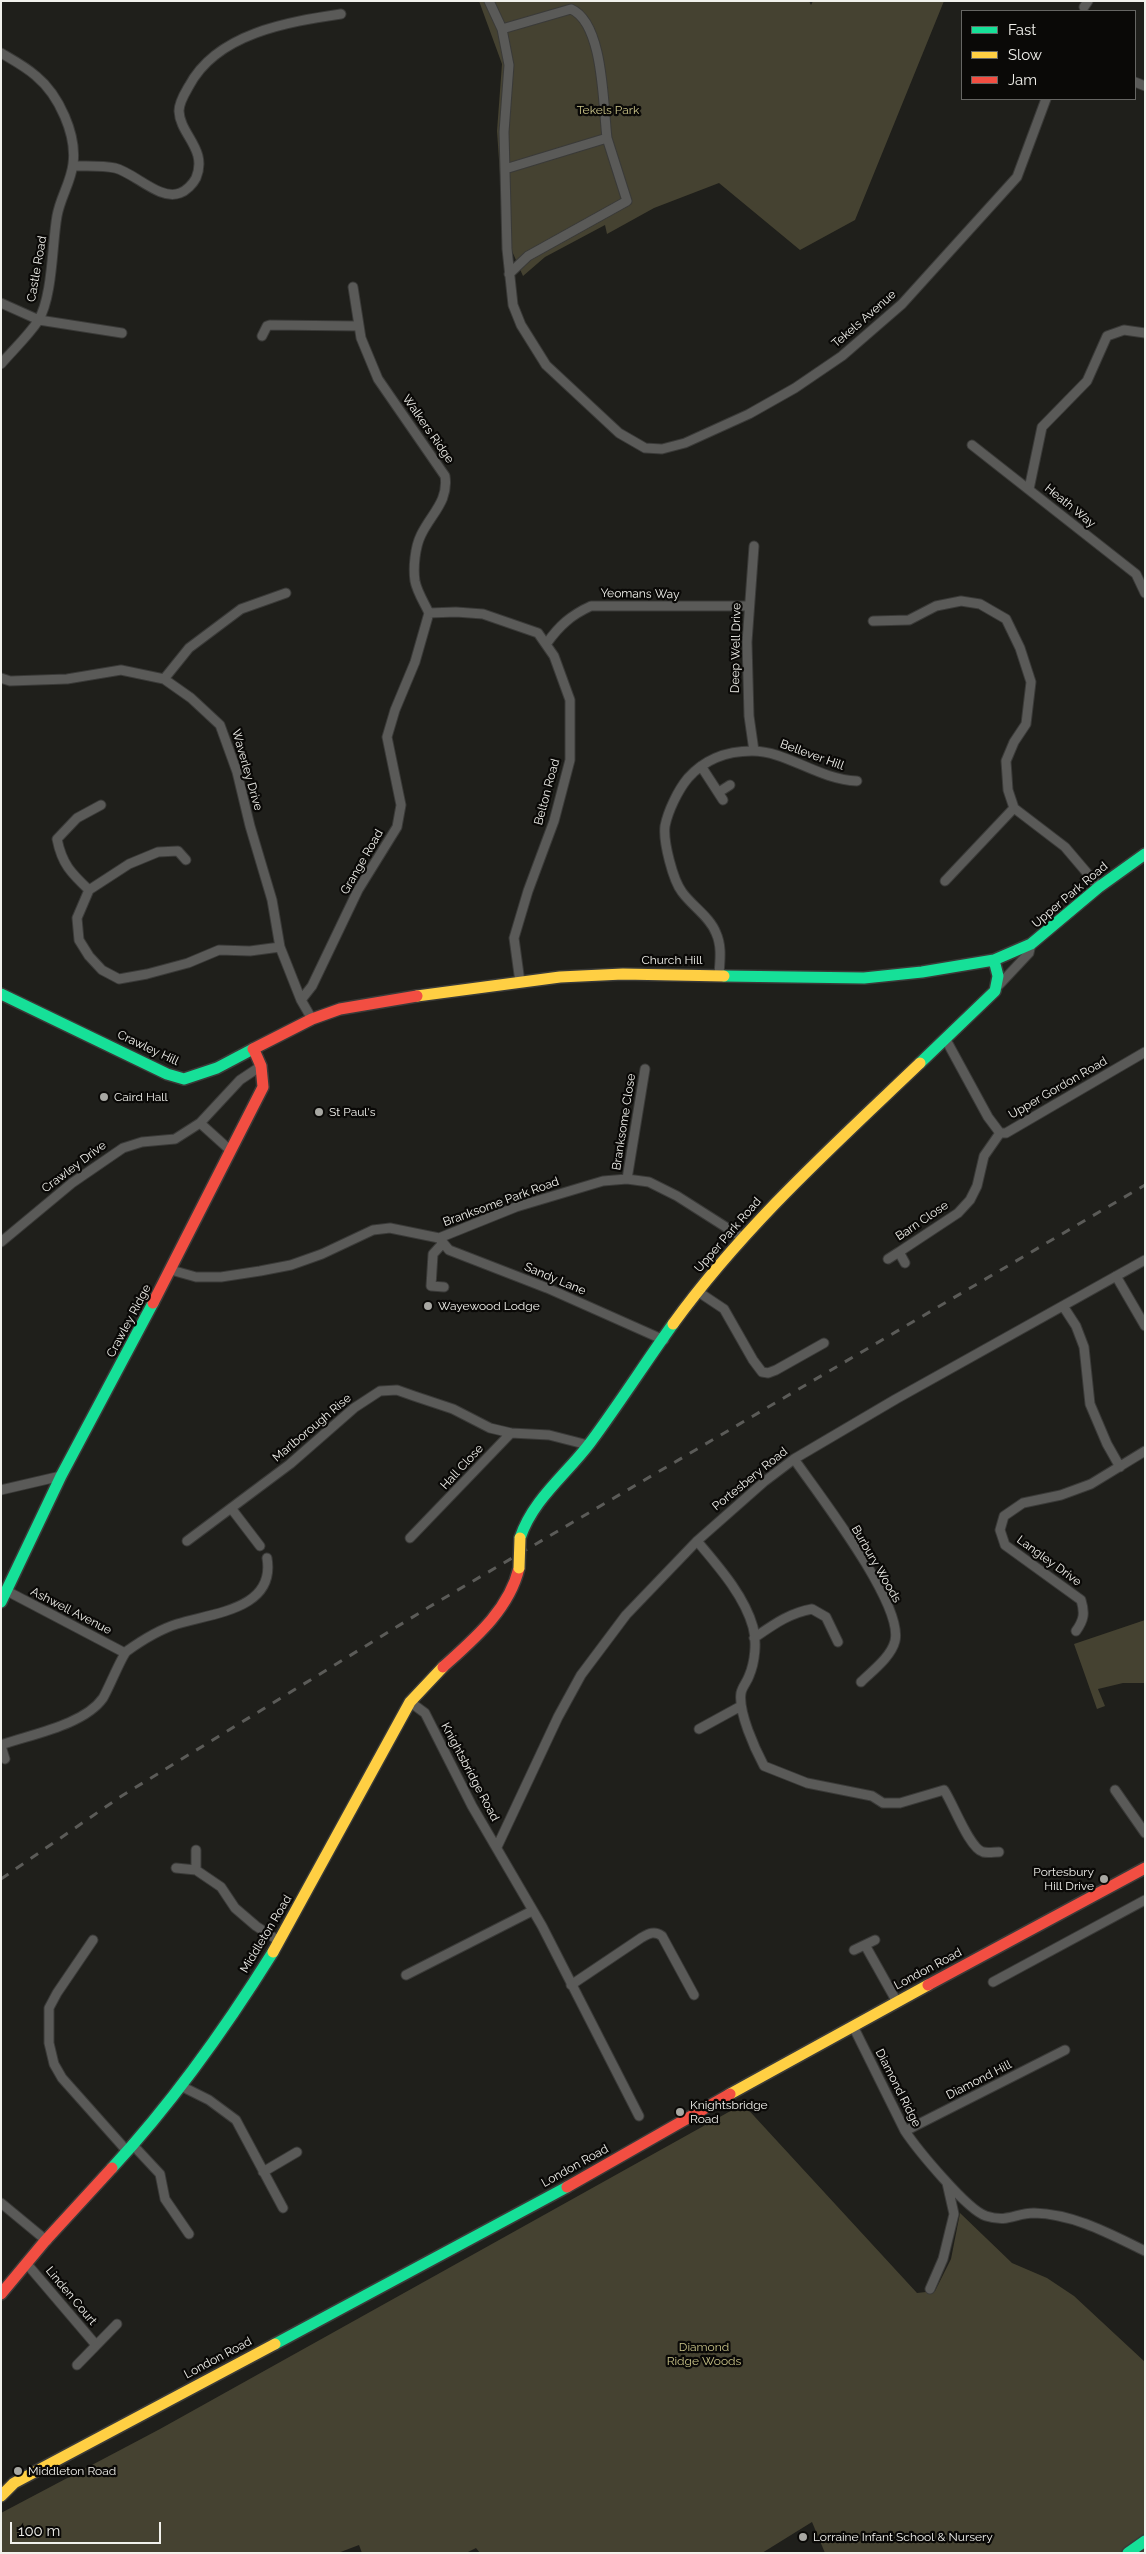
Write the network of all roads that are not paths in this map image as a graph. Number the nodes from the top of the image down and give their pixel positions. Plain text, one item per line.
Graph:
1 (489, 1) edge
2 (341, 14) dead end
3 (502, 29) junction
4 (1, 52) edge
5 (1046, 100) edge
6 (607, 138) junction
7 (73, 166) junction
8 (505, 169) junction
9 (507, 249) junction
10 (528, 256) junction
11 (509, 274) junction
12 (353, 287) dead end
13 (1, 303) edge
14 (39, 320) junction
15 (358, 326) junction
16 (122, 333) dead end
17 (1145, 333) edge
18 (262, 336) dead end
19 (1, 364) edge
20 (972, 445) dead end
21 (1029, 489) junction
22 (754, 546) dead end
23 (286, 593) dead end
24 (1145, 593) edge
25 (748, 606) junction
26 (429, 613) junction
27 (873, 621) dead end
28 (547, 643) junction
29 (1, 678) edge
30 (164, 679) junction
31 (754, 751) junction
32 (701, 766) junction
33 (857, 781) dead end
34 (730, 785) dead end
35 (101, 805) dead end
36 (1014, 808) junction
37 (1145, 854) edge
38 (186, 860) dead end
39 (944, 882) dead end
40 (1099, 887) junction
41 (89, 890) junction
42 (1031, 944) junction
43 (280, 947) junction
44 (994, 960) junction
45 (719, 974) junction
46 (520, 982) junction
47 (999, 984) junction
48 (1, 994) edge
49 (301, 1000) junction
50 (312, 1019) junction
51 (945, 1038) junction
52 (254, 1050) junction
53 (1145, 1052) edge
54 (261, 1066) junction
55 (645, 1069) dead end
56 (200, 1123) junction
57 (1000, 1133) junction
58 (231, 1151) junction
59 (627, 1180) junction
60 (742, 1238) junction
61 (441, 1241) junction
62 (1, 1242) edge
63 (899, 1252) junction
64 (888, 1259) dead end
65 (1145, 1260) edge
66 (905, 1263) dead end
67 (171, 1270) junction
68 (1116, 1276) junction
69 (444, 1287) dead end
70 (697, 1292) junction
71 (1062, 1306) junction
72 (1145, 1326) edge
73 (664, 1340) junction
74 (824, 1343) dead end
75 (511, 1433) junction
76 (588, 1445) junction
77 (1145, 1451) edge
78 (794, 1459) junction
79 (1120, 1467) junction
80 (61, 1476) junction
81 (1, 1490) edge
82 (231, 1508) junction
83 (410, 1538) dead end
84 (520, 1538) joint
85 (186, 1541) dead end
86 (696, 1541) junction
87 (260, 1546) dead end
88 (267, 1558) dead end
89 (7, 1592) junction
90 (1, 1602) edge
91 (1076, 1631) dead end
92 (754, 1638) junction
93 (838, 1642) dead end
94 (125, 1652) junction
95 (861, 1682) dead end
96 (410, 1702) junction
97 (741, 1706) junction
98 (700, 1729) dead end
99 (1, 1746) edge
100 (6, 1759) dead end
101 (1114, 1790) dead end
102 (1145, 1833) edge
103 (497, 1847) junction
104 (196, 1850) dead end
105 (999, 1852) dead end
106 (176, 1868) dead end
107 (1145, 1868) edge
108 (196, 1870) junction
109 (1145, 1900) edge
110 (532, 1911) junction
111 (93, 1940) dead end
112 (875, 1940) dead end
113 (279, 1941) junction
114 (865, 1945) junction
115 (854, 1950) dead end
116 (406, 1975) dead end
117 (993, 1982) dead end
118 (571, 1985) junction
119 (694, 1995) dead end
120 (897, 2002) junction
121 (853, 2026) junction
122 (1064, 2050) dead end
123 (182, 2087) junction
124 (639, 2116) dead end
125 (905, 2131) junction
126 (130, 2148) junction
127 (297, 2152) dead end
128 (263, 2172) junction
129 (946, 2180) junction
130 (1, 2203) edge
131 (283, 2208) dead end
132 (189, 2234) dead end
133 (47, 2241) junction
134 (1145, 2251) edge
135 (27, 2264) junction
136 (930, 2289) dead end
137 (1, 2294) edge
138 (117, 2324) dead end
139 (96, 2345) junction
140 (77, 2365) dead end
141 (14, 2483) junction
142 (1, 2486) edge
143 (1, 2496) edge
144 (1145, 2541) edge
145 (1128, 2553) edge

1 - 3 street
2 - 7 street
3 - 6 street
3 - 8 street
4 - 7 street, Castle Road
5 - 11 street, Tekels Avenue
6 - 8 street
6 - 10 street
7 - 14 street, Castle Road
8 - 9 street
9 - 10 street
9 - 11 street
10 - 11 street
12 - 15 street, Walkers Ridge
13 - 14 street
14 - 16 street
14 - 19 street, Castle Road
15 - 18 street
15 - 26 street, Walkers Ridge
17 - 21 street
20 - 21 street, Heath Way
21 - 24 street, Heath Way
22 - 25 street, Deep Well Drive
23 - 30 street
25 - 28 street, Yeomans Way
25 - 31 street, Deep Well Drive
26 - 28 street
26 - 49 street, Grange Road
27 - 36 street
28 - 46 street, Belton Road
29 - 30 street, Waverley Drive
30 - 43 street, Waverley Drive
31 - 32 street, Bellever Hill
31 - 33 street, Bellever Hill
32 - 34 street
32 - 45 street, Bellever Hill
35 - 41 street
36 - 39 street
36 - 40 street
37 - 40 street, Upper Park Road
38 - 41 street
40 - 42 street, Upper Park Road
41 - 43 street
42 - 44 street, Church Hill
42 - 47 street, Upper Park Road
43 - 49 street, Waverley Drive
44 - 45 street, Church Hill
44 - 47 street
45 - 46 street, Church Hill
46 - 50 street, Church Hill
47 - 51 street, Upper Park Road
48 - 52 street, Crawley Hill
49 - 50 street, Waverley Drive
50 - 52 street, Crawley Hill
51 - 57 street, Upper Gordon Road
51 - 60 street, Upper Park Road
52 - 54 street, Crawley Ridge
53 - 57 street, Upper Gordon Road
54 - 56 street, Crawley Drive
54 - 58 street, Crawley Ridge
55 - 59 street, Branksome Close
56 - 58 street
56 - 62 street, Crawley Drive
57 - 63 street, Barn Close
58 - 67 street, Crawley Ridge
59 - 60 street, Branksome Park Road
59 - 61 street, Branksome Park Road
60 - 70 street, Upper Park Road
61 - 67 street, Branksome Park Road
61 - 69 street
61 - 73 street, Sandy Lane
63 - 64 street, Barn Close
63 - 66 street, Barn Close
65 - 68 street, Portesbery Road
67 - 80 street, Crawley Ridge
68 - 71 street, Portesbery Road
68 - 72 street
70 - 73 street, Upper Park Road
70 - 74 street
71 - 78 street, Portesbery Road
71 - 79 street
73 - 76 street, Upper Park Road
75 - 76 street, Marlborough Rise
75 - 82 street, Marlborough Rise
75 - 83 street, Hall Close
76 - 84 street, Upper Park Road
77 - 79 street, Langley Drive
78 - 86 street, Portesbery Road
78 - 95 street, Burbury Woods
79 - 91 street, Langley Drive
80 - 81 street
80 - 89 street, Crawley Ridge
82 - 85 street, Marlborough Rise
82 - 87 street
84 - 96 street, Middleton Road, bridge
86 - 92 street
86 - 103 street, Portesbery Road
88 - 94 street
89 - 90 street, Crawley Ridge
89 - 94 street, Ashwell Avenue
92 - 93 street
92 - 97 street
94 - 99 street
96 - 103 street, Knightsbridge Road
96 - 113 street, Middleton Road
97 - 98 street
97 - 105 street
99 - 100 street
101 - 102 street
103 - 110 street, Knightsbridge Road
104 - 108 street
106 - 108 street
107 - 120 street, London Road
108 - 113 street
109 - 117 street
110 - 116 street
110 - 118 street, Knightsbridge Road
111 - 126 street
112 - 114 street
113 - 123 street, Middleton Road
114 - 115 street
114 - 120 street
118 - 119 street
118 - 124 street, Knightsbridge Road
120 - 121 street, London Road
121 - 125 street, Diamond Ridge
121 - 141 street, London Road
122 - 125 street, Diamond Hill
123 - 126 street, Middleton Road
123 - 128 street
125 - 129 street, Diamond Ridge
126 - 132 street
126 - 133 street, Middleton Road
127 - 128 street
128 - 131 street
129 - 134 street, Diamond Ridge
129 - 136 street, Diamond Ridge
130 - 133 street
133 - 135 street, Middleton Road
135 - 137 street, Middleton Road
135 - 139 street, Linden Court
138 - 139 street, Linden Court
139 - 140 street, Linden Court
141 - 142 street, London Road
141 - 143 street, London Road
144 - 145 street

